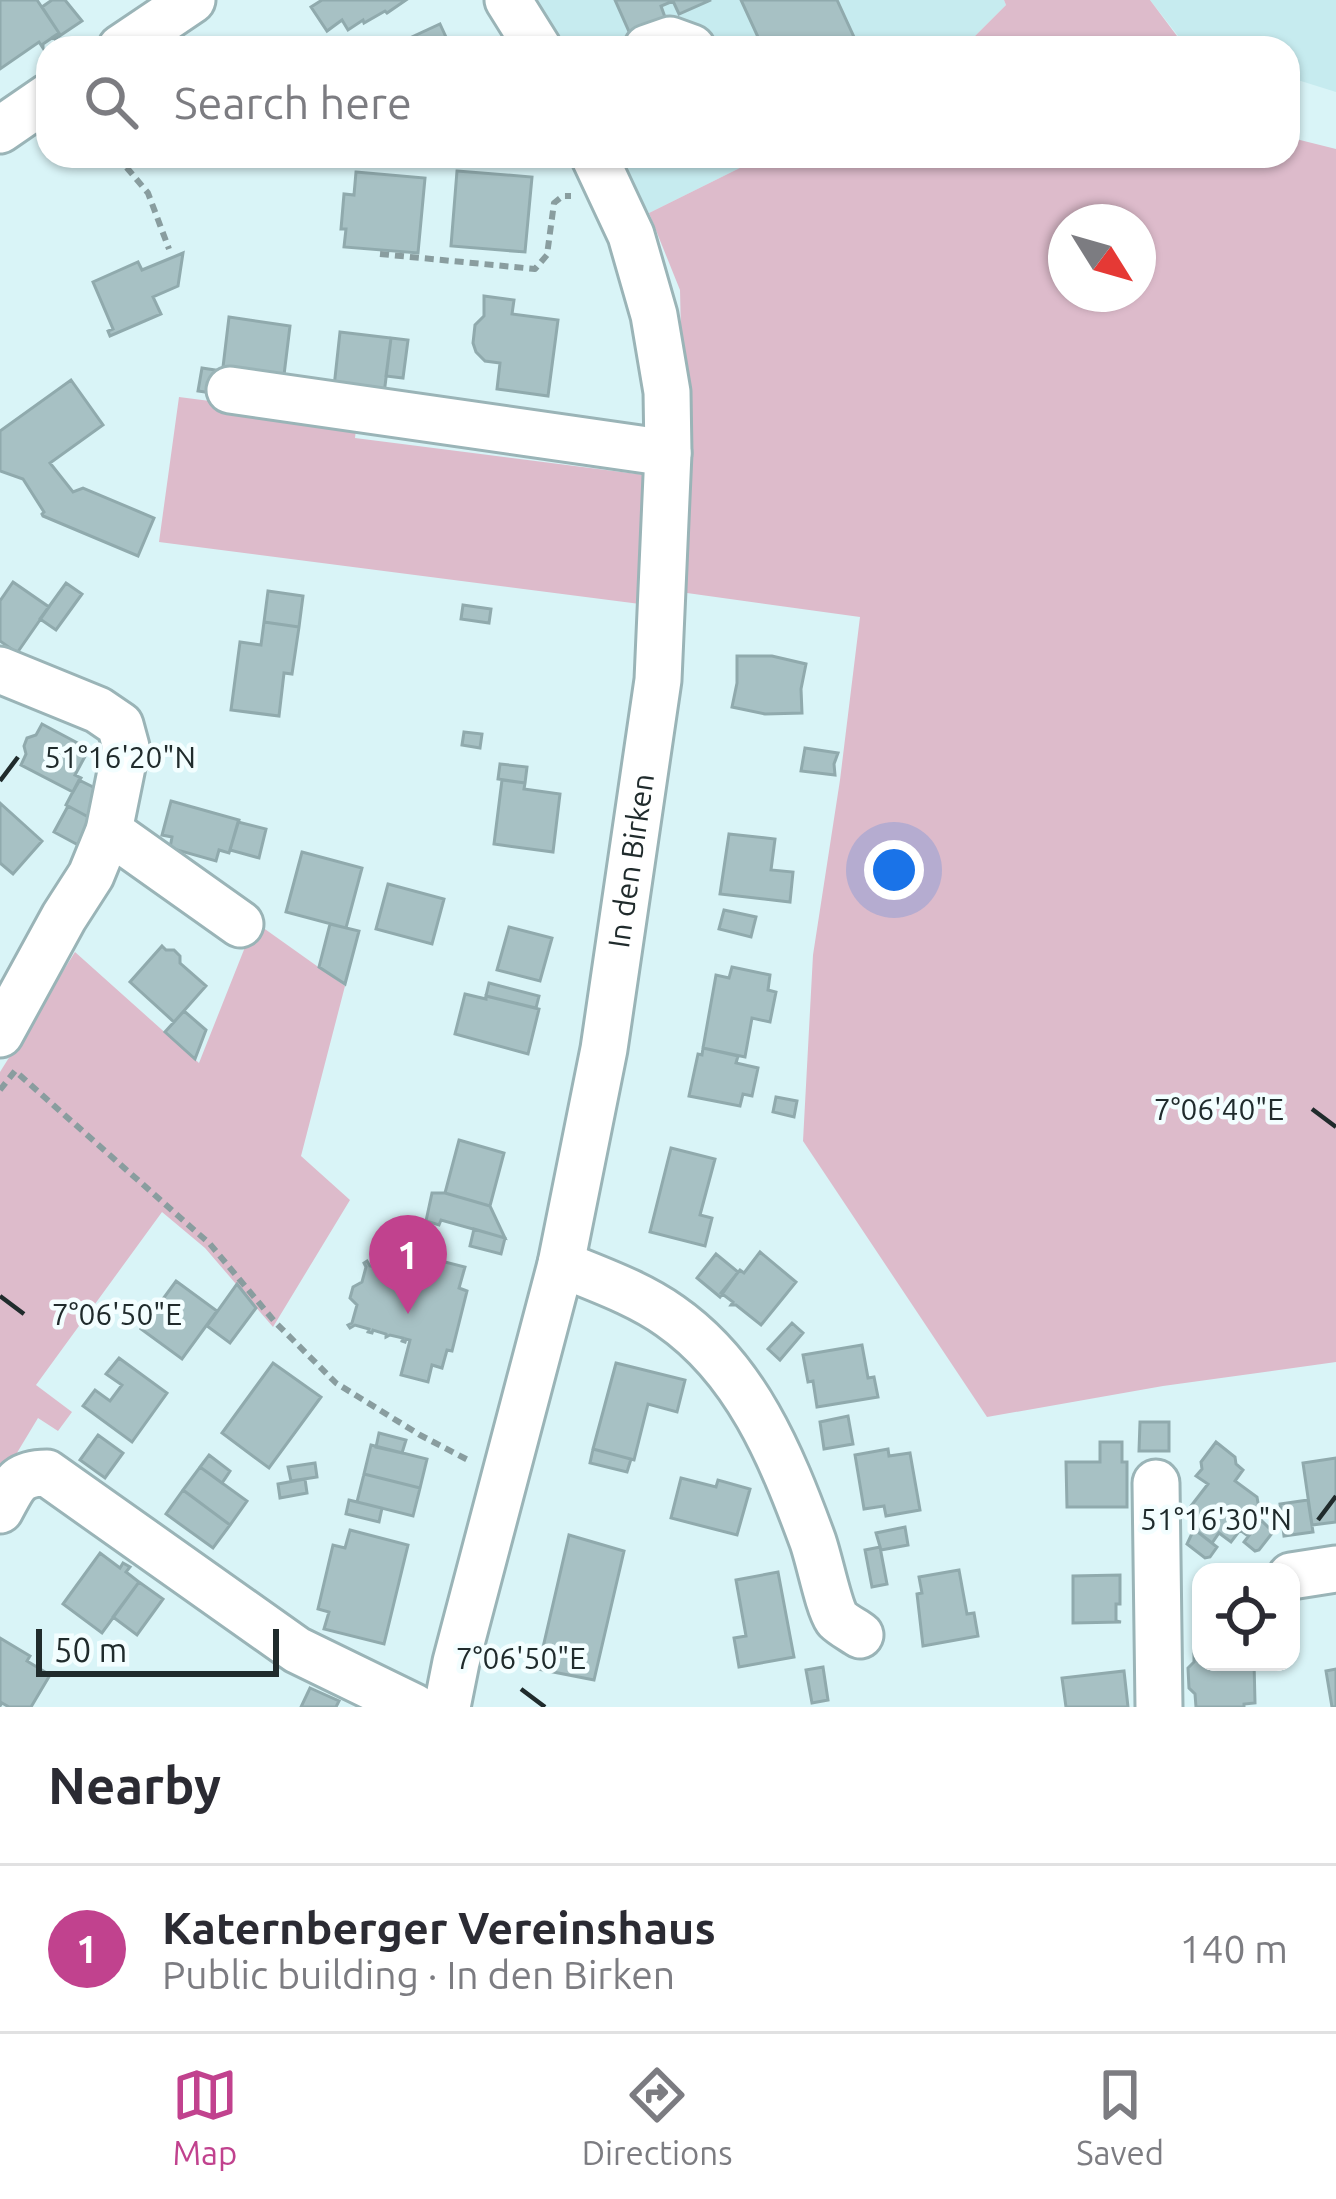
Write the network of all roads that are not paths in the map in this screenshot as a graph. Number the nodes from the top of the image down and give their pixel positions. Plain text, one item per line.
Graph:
1 (192, 0) edge
2 (508, 0) edge
3 (139, 36) edge
4 (530, 36) edge
5 (36, 105) edge
6 (0, 130) edge
7 (602, 175) edge
8 (230, 390) dead end
9 (668, 453) junction
10 (0, 670) edge
11 (109, 831) junction
12 (240, 925) dead end
13 (0, 1034) edge
14 (561, 1264) junction
15 (1156, 1484) dead end
16 (0, 1510) edge
17 (1336, 1569) edge
18 (1300, 1575) edge
19 (1180, 1592) edge
20 (860, 1635) dead end
21 (414, 1707) edge
22 (448, 1707) edge
23 (1159, 1707) edge

1 - 3 street
2 - 4 street
5 - 6 street
7 - 9 street, In den Birken
8 - 9 street
9 - 14 street, In den Birken
10 - 11 street
11 - 12 street
11 - 13 street
14 - 20 street
14 - 22 street, In den Birken
15 - 19 street
16 - 21 street
17 - 18 street
19 - 23 street

